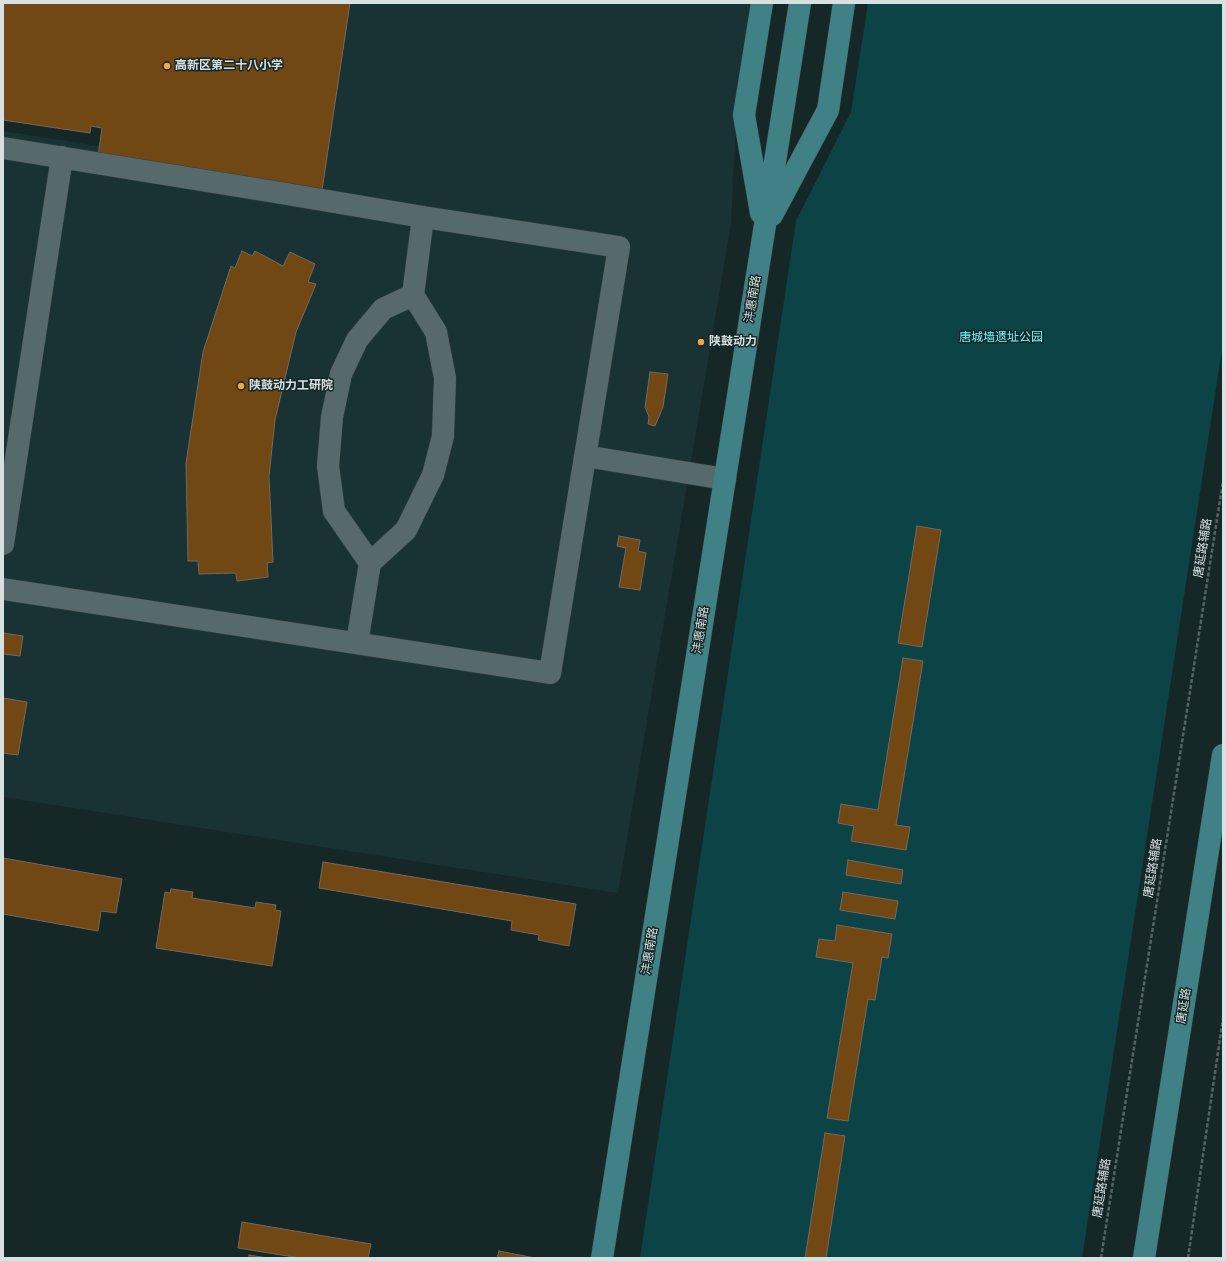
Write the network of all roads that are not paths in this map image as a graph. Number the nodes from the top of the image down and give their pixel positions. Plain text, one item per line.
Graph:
1 (762, 3) edge
2 (800, 3) edge
3 (844, 3) edge
4 (3, 148) edge
5 (62, 157) junction
6 (423, 217) junction
7 (764, 230) junction
8 (413, 295) junction
9 (586, 456) junction
10 (725, 479) junction
11 (3, 544) edge
12 (370, 564) junction
13 (3, 589) edge
14 (356, 643) junction
15 (1223, 755) edge
16 (602, 1258) edge
17 (1144, 1258) edge

1 - 7 main road
2 - 7 main road, 沣惠南路
3 - 7 main road
4 - 5 street
5 - 6 street
5 - 11 street
6 - 8 street
6 - 9 street
7 - 10 main road, 沣惠南路
8 - 12 street
8 - 12 street
9 - 10 street
9 - 14 street
10 - 16 main road, 沣惠南路
12 - 14 street
13 - 14 street
15 - 17 main road, 唐延路

